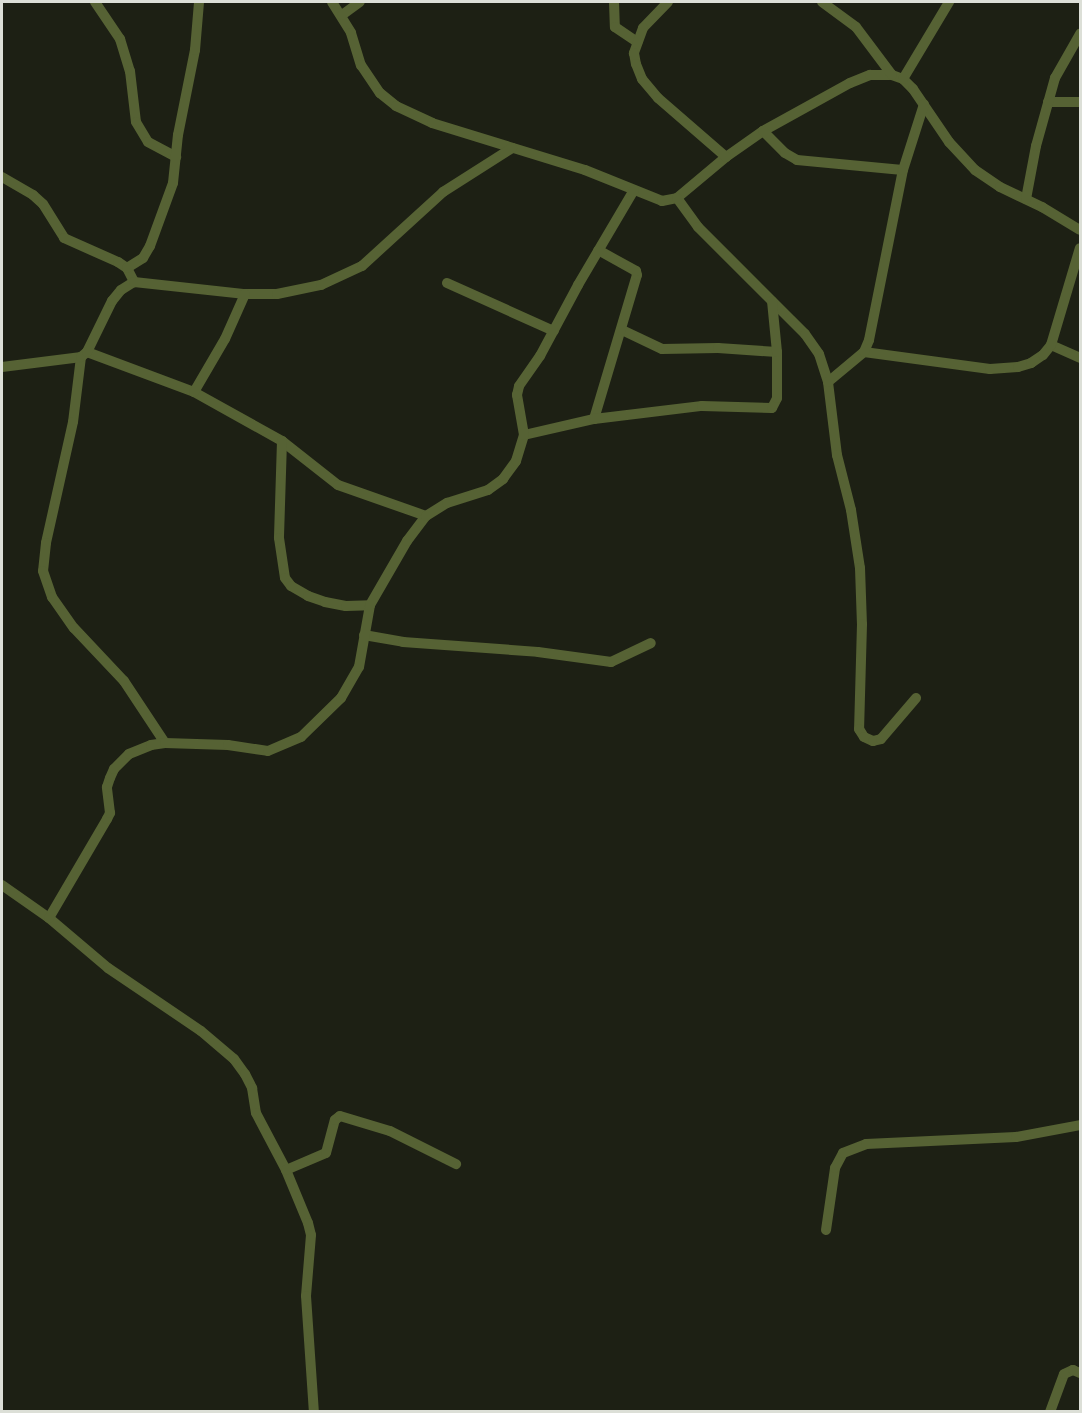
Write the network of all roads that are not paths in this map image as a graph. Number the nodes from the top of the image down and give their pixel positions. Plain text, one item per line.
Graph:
1 (95, 2) edge
2 (199, 2) edge
3 (332, 2) edge
4 (360, 2) edge
5 (614, 2) edge
6 (668, 2) edge
7 (822, 2) edge
8 (949, 2) edge
9 (342, 15) junction
10 (1080, 34) edge
11 (637, 42) junction
12 (892, 75) junction
13 (903, 79) junction
14 (1048, 102) junction
15 (1080, 102) edge
16 (924, 104) junction
17 (763, 131) junction
18 (512, 148) junction
19 (176, 157) junction
20 (726, 157) junction
21 (903, 170) junction
22 (2, 177) edge
23 (634, 190) junction
24 (677, 198) junction
25 (1026, 199) junction
26 (1080, 230) edge
27 (1080, 248) edge
28 (598, 250) junction
29 (127, 268) junction
30 (134, 282) junction
31 (447, 283) dead end
32 (245, 294) junction
33 (772, 301) junction
34 (622, 330) junction
35 (554, 331) junction
36 (1051, 345) junction
37 (777, 352) junction
38 (864, 352) junction
39 (84, 355) junction
40 (1080, 358) edge
41 (2, 366) edge
42 (828, 382) junction
43 (194, 392) junction
44 (594, 419) junction
45 (524, 435) junction
46 (282, 441) junction
47 (426, 516) junction
48 (370, 605) junction
49 (364, 635) junction
50 (651, 643) dead end
51 (916, 698) dead end
52 (165, 742) junction
53 (2, 885) edge
54 (49, 918) junction
55 (1080, 1125) edge
56 (456, 1164) dead end
57 (286, 1170) junction
58 (826, 1230) dead end
59 (1080, 1373) edge
60 (314, 1412) edge
61 (1050, 1412) edge

1 - 19 street
2 - 19 street
3 - 9 street
4 - 9 street
5 - 11 street
6 - 11 street
7 - 12 street
8 - 13 street
9 - 18 street
10 - 14 street
11 - 20 street
12 - 13 street
12 - 17 street
13 - 16 street
14 - 15 street
14 - 25 street
16 - 21 street
16 - 25 street
17 - 20 street
17 - 21 street
18 - 23 street
18 - 32 street
19 - 29 street
20 - 24 street
21 - 38 street
22 - 29 street
23 - 24 street
23 - 28 street
24 - 33 street
25 - 26 street
27 - 36 street
28 - 34 street
28 - 35 street
29 - 30 street
30 - 32 street
30 - 39 street
31 - 35 street
32 - 43 street
33 - 37 street
33 - 42 street
34 - 37 street
34 - 44 street
35 - 45 street
36 - 38 street
36 - 40 street
37 - 44 street
38 - 42 street
39 - 41 street
39 - 43 street
39 - 52 street
42 - 51 street
43 - 46 street
44 - 45 street
45 - 47 street
46 - 47 street
46 - 48 street
47 - 48 street
48 - 49 street
49 - 50 street
49 - 52 street
52 - 54 street
53 - 54 street
54 - 57 street
55 - 58 street
56 - 57 street
57 - 60 street
59 - 61 street

